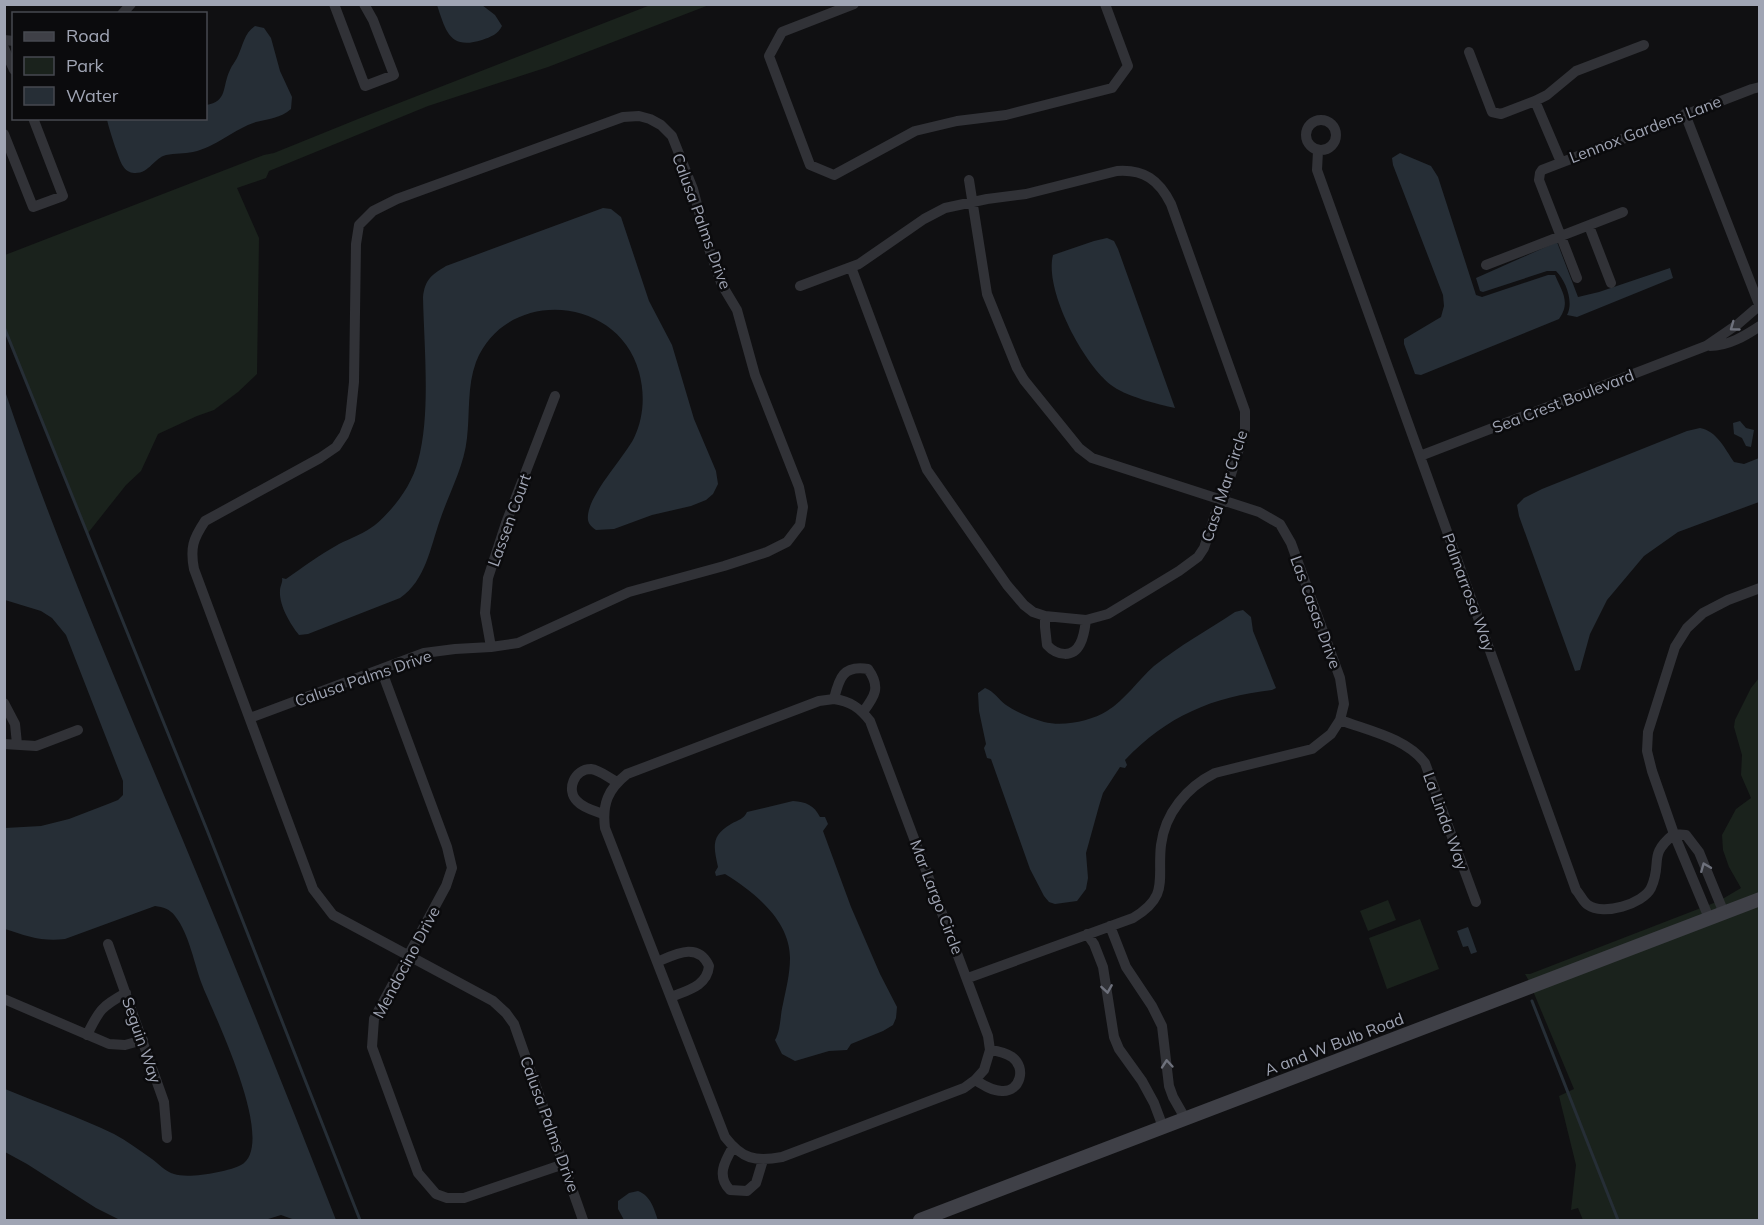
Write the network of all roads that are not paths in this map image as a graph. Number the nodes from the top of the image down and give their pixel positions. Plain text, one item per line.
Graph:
1 (334, 4) edge
2 (364, 4) edge
3 (854, 4) edge
4 (1105, 4) edge
5 (1644, 45) dead end
6 (4, 48) edge
7 (1469, 52) dead end
8 (12, 66) edge
9 (1757, 90) edge
10 (1535, 100) junction
11 (1685, 114) junction
12 (34, 120) edge
13 (4, 134) edge
14 (1318, 151) dead end
15 (1561, 162) junction
16 (969, 180) dead end
17 (972, 202) junction
18 (1623, 212) dead end
19 (1589, 226) junction
20 (1561, 237) junction
21 (1486, 265) dead end
22 (851, 267) junction
23 (1577, 278) dead end
24 (1611, 283) dead end
25 (800, 286) dead end
26 (1759, 306) edge
27 (1760, 326) edge
28 (1706, 346) junction
29 (555, 396) dead end
30 (1420, 456) junction
31 (1223, 500) junction
32 (1760, 588) edge
33 (1045, 616) junction
34 (1086, 620) junction
35 (491, 647) junction
36 (381, 669) junction
37 (834, 699) junction
38 (4, 703) edge
39 (864, 712) junction
40 (250, 718) junction
41 (1340, 720) junction
42 (78, 730) dead end
43 (4, 744) edge
44 (17, 744) junction
45 (617, 782) junction
46 (603, 814) junction
47 (1674, 834) junction
48 (1760, 899) edge
49 (1476, 902) dead end
50 (1724, 912) junction
51 (1709, 918) junction
52 (1110, 926) junction
53 (1088, 934) junction
54 (108, 944) dead end
55 (408, 955) junction
56 (657, 962) junction
57 (968, 978) junction
58 (126, 993) junction
59 (671, 997) junction
60 (4, 999) edge
61 (87, 1035) junction
62 (143, 1040) junction
63 (990, 1050) junction
64 (975, 1080) junction
65 (1185, 1118) junction
66 (1163, 1127) junction
67 (167, 1137) dead end
68 (733, 1147) junction
69 (763, 1160) junction
70 (564, 1164) junction
71 (583, 1221) edge
72 (920, 1221) edge

1 - 2 street
3 - 4 street
5 - 10 street
6 - 8 street
7 - 10 street
9 - 11 street, Lennox Gardens Lane
10 - 15 street
11 - 15 street, Lennox Gardens Lane
11 - 26 street
12 - 13 street
14 - 30 street, Palmarrosa Way
15 - 20 street, Lennox Gardens Lane
16 - 17 street, Las Casas Drive
17 - 22 street, Casa Mar Circle
17 - 31 street, Las Casas Drive
17 - 31 street, Casa Mar Circle
18 - 19 street
19 - 20 street
19 - 24 street
20 - 21 street
20 - 23 street
22 - 25 street, Casa Mar Circle
22 - 33 street, Casa Mar Circle
26 -> 28 street, Sea Crest Boulevard
27 - 28 street, Sea Crest Boulevard
28 - 30 street, Sea Crest Boulevard
29 - 35 street, Lassen Court
30 - 47 street, Palmarrosa Way
31 - 34 street, Casa Mar Circle
31 - 41 street, Las Casas Drive
32 - 47 street
33 - 34 street, Casa Mar Circle
33 - 34 street
35 - 36 street, Calusa Palms Drive
35 - 40 street, Calusa Palms Drive
36 - 40 street, Calusa Palms Drive
36 - 55 street, Mendocino Drive
37 - 39 street
37 - 39 street
37 - 45 street
38 - 44 street
39 - 57 street, Mar Largo Circle
40 - 55 street, Calusa Palms Drive
41 - 49 street, La Linda Way
41 - 52 street
42 - 44 street
43 - 44 street
45 - 46 street
45 - 46 street
46 - 56 street
50 -> 47 street
47 - 51 street
48 - 50 street, A and W Bulb Road
50 - 51 street, A and W Bulb Road
51 - 65 street, A and W Bulb Road
52 - 53 street
65 -> 52 street
53 - 57 street
53 -> 66 street
54 - 58 street, Seguin Way
55 - 70 street, Calusa Palms Drive
55 - 70 street, Mendocino Drive
56 - 59 street
56 - 59 street
57 - 63 street, Mar Largo Circle
58 - 61 street
58 - 62 street, Seguin Way
59 - 68 street
60 - 61 street
61 - 62 street
62 - 67 street, Seguin Way
63 - 64 street
63 - 64 street
64 - 69 street
65 - 66 street, A and W Bulb Road
66 - 72 street, A and W Bulb Road
68 - 69 street
68 - 69 street
70 - 71 street, Calusa Palms Drive

